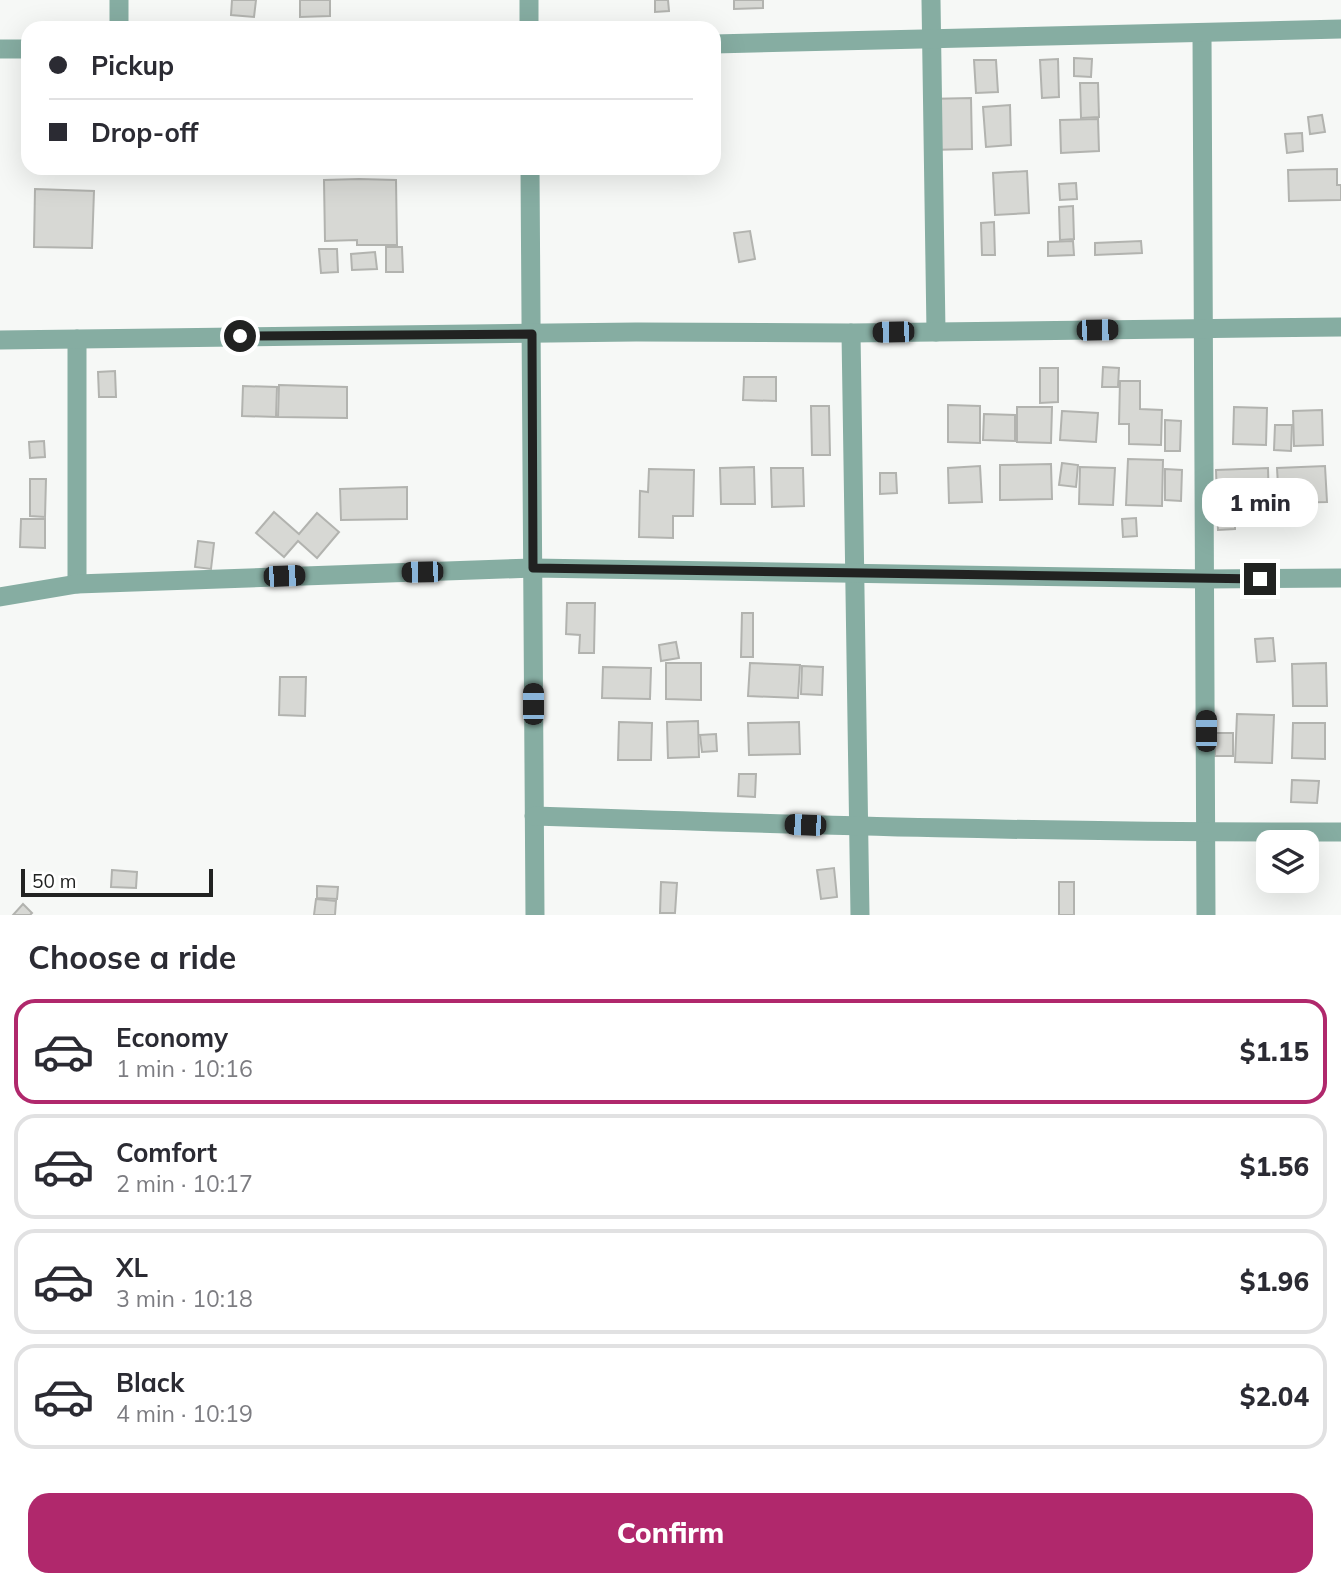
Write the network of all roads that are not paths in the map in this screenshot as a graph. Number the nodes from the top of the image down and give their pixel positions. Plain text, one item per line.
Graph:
1 (119, 0) edge
2 (529, 0) edge
3 (931, 0) edge
4 (119, 21) edge
5 (529, 21) edge
6 (1341, 29) edge
7 (1202, 34) junction
8 (931, 39) junction
9 (721, 44) edge
10 (0, 49) edge
11 (21, 50) edge
12 (530, 175) edge
13 (1341, 327) edge
14 (1204, 328) junction
15 (936, 332) junction
16 (851, 333) junction
17 (532, 334) junction
18 (77, 339) junction
19 (0, 340) edge
20 (533, 568) junction
21 (855, 574) junction
22 (1341, 578) edge
23 (1205, 579) junction
24 (77, 584) junction
25 (0, 597) edge
26 (534, 816) junction
27 (860, 827) junction
28 (1207, 832) junction
29 (1341, 832) edge
30 (535, 915) edge
31 (860, 915) edge
32 (1206, 915) edge

1 - 4 street
2 - 5 street
3 - 8 street
6 - 7 street
7 - 8 street
7 - 14 street
8 - 9 street
8 - 15 street
10 - 11 street
12 - 17 street
13 - 14 street
14 - 15 street
14 - 23 street
15 - 16 street
16 - 17 street
16 - 21 street
17 - 18 street
17 - 20 street
18 - 19 street
18 - 24 street
20 - 21 street
20 - 24 street
20 - 26 street
21 - 23 street
21 - 27 street
22 - 23 street
23 - 28 street
24 - 25 street
26 - 27 street
26 - 30 street
27 - 28 street
27 - 31 street
28 - 29 street
28 - 32 street

